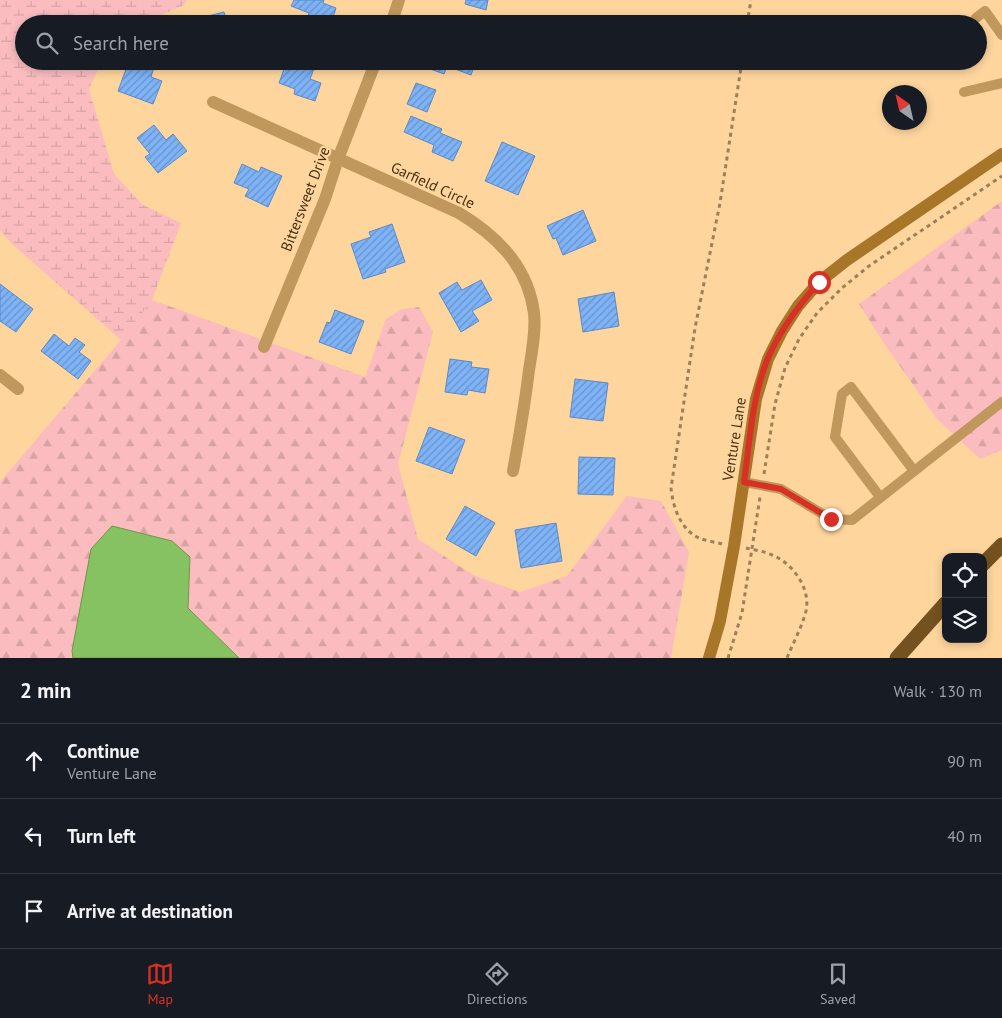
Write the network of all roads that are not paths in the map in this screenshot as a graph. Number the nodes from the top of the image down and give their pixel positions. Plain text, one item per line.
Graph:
1 (399, 0) edge
2 (394, 15) edge
3 (980, 15) edge
4 (1002, 35) edge
5 (373, 70) edge
6 (1002, 83) edge
7 (964, 92) dead end
8 (213, 102) dead end
9 (1002, 154) edge
10 (338, 159) junction
11 (264, 347) dead end
12 (0, 375) edge
13 (18, 388) dead end
14 (1002, 402) edge
15 (513, 471) dead end
16 (914, 471) junction
17 (744, 482) junction
18 (880, 498) junction
19 (1002, 545) edge
20 (987, 560) edge
21 (942, 607) edge
22 (709, 658) edge
23 (897, 658) edge

1 - 2 street
3 - 4 lane
5 - 10 street, Bittersweet Drive
6 - 7 lane
8 - 10 street, Garfield Circle
9 - 17 street, Venture Lane
10 - 11 street, Bittersweet Drive
10 - 15 street, Garfield Circle
12 - 13 street
14 - 16 lane
16 - 18 lane
16 - 18 lane
17 - 18 lane
17 - 22 street, Venture Lane
19 - 20 highway
21 - 23 highway

